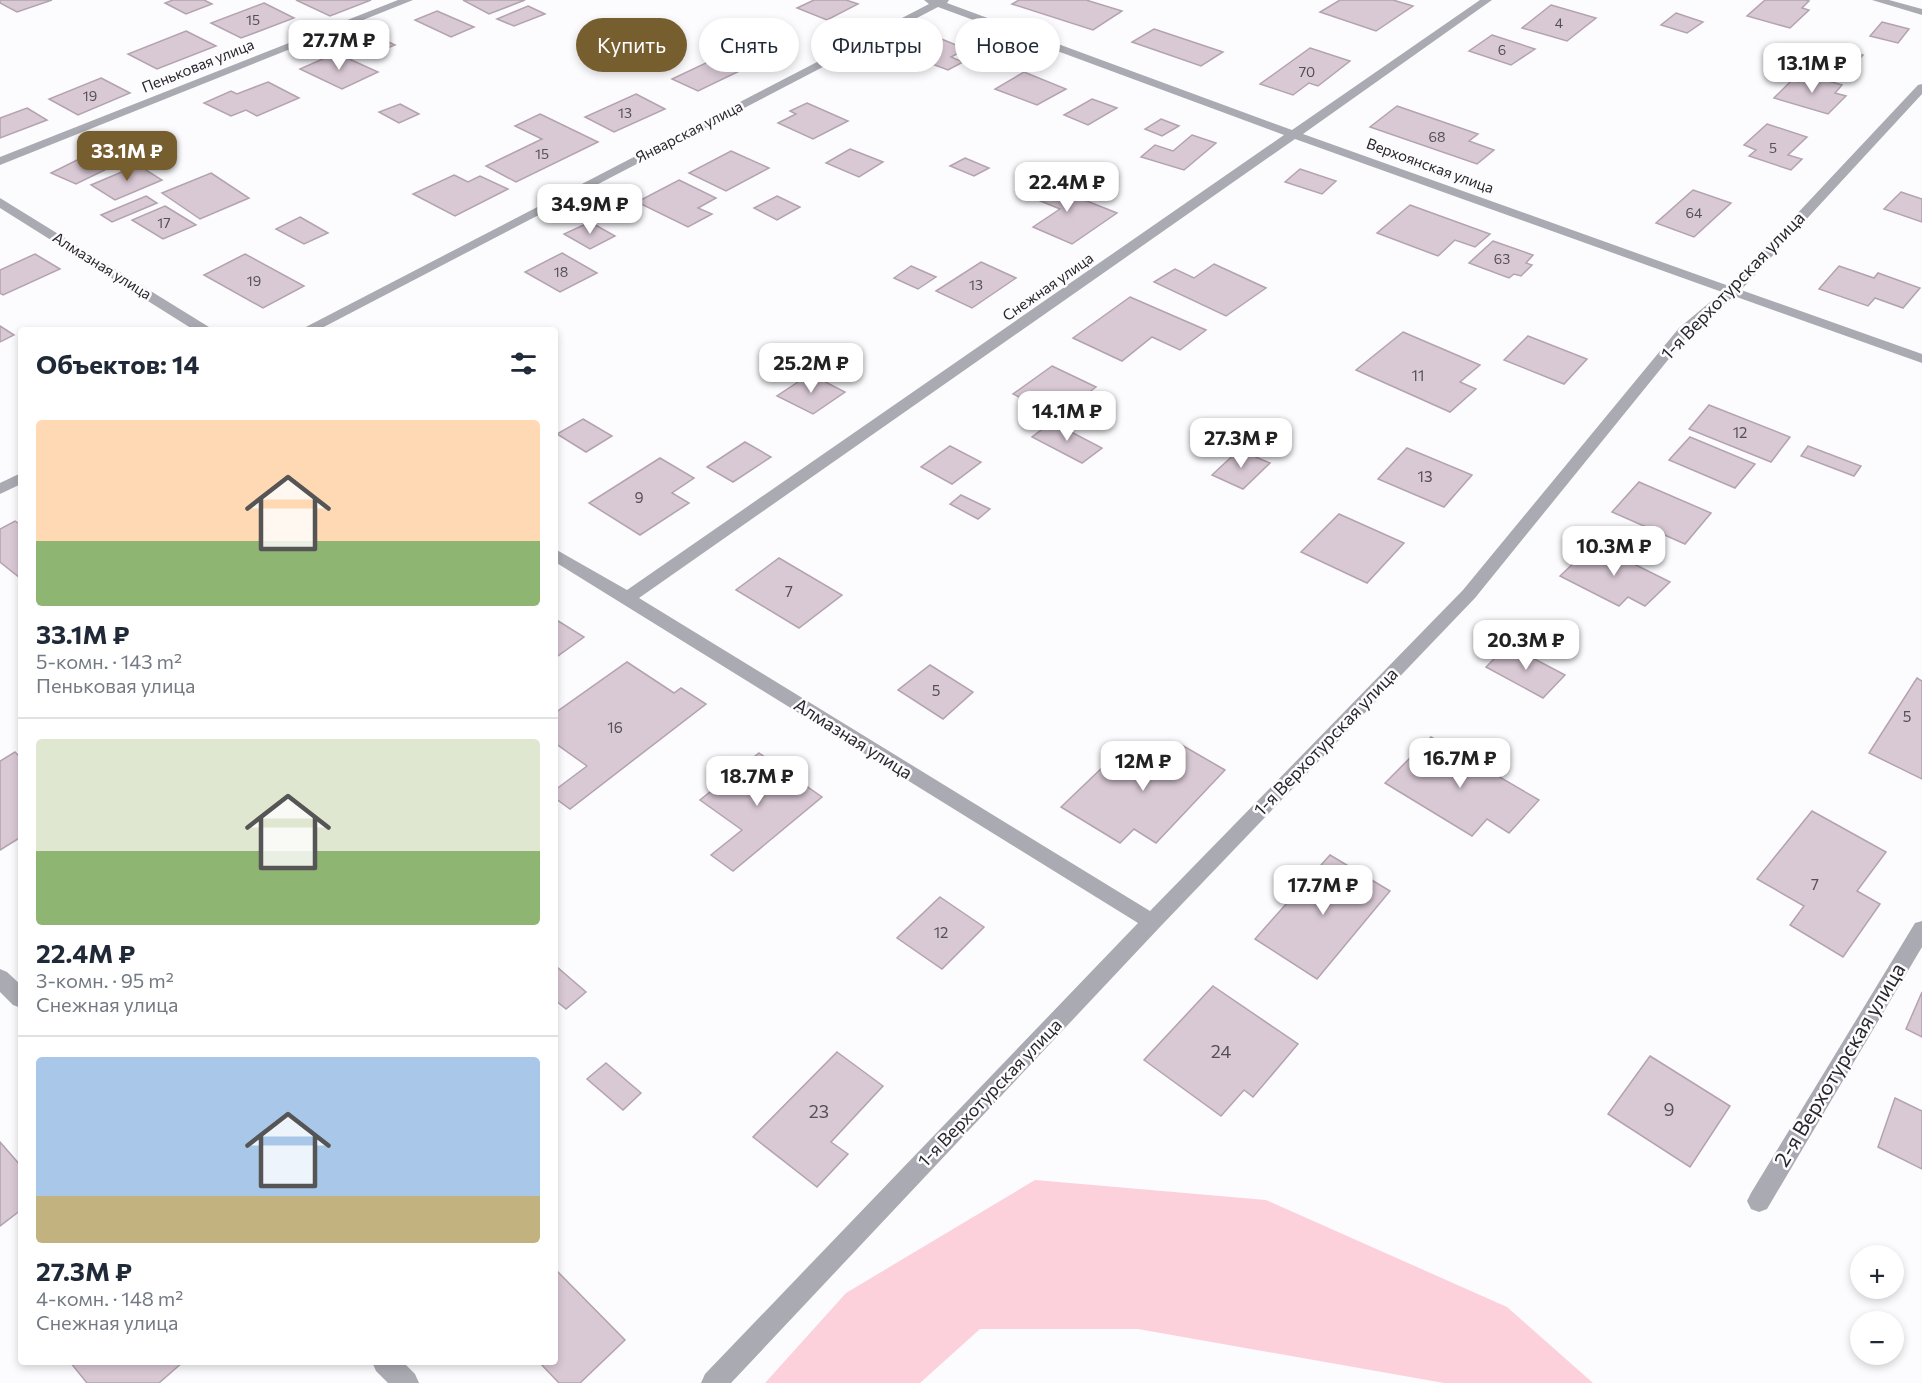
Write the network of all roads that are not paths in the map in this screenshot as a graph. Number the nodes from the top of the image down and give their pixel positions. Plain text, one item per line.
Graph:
1 (408, 0) edge
2 (1487, 0) edge
3 (1877, 0) edge
4 (937, 1) edge
5 (1922, 12) edge
6 (1922, 87) edge
7 (1295, 135) junction
8 (0, 161) edge
9 (0, 202) edge
10 (1732, 291) junction
11 (199, 327) edge
12 (313, 327) edge
13 (1922, 359) edge
14 (18, 480) edge
15 (0, 489) edge
16 (558, 556) edge
17 (626, 600) junction
18 (1152, 922) junction
19 (1922, 929) edge
20 (0, 978) edge
21 (18, 996) edge
22 (1758, 1201) dead end
23 (388, 1365) edge
24 (406, 1383) edge
25 (714, 1383) edge

1 - 8 street, Пеньковая улица
2 - 7 street, Снежная улица
3 - 5 street
4 - 7 street, Верхоянская улица
4 - 12 street, Январская улица
6 - 10 street, 1-я Верхотурская улица
7 - 10 street, Верхоянская улица
7 - 17 street, Снежная улица
9 - 11 street, Алмазная улица
10 - 13 street, Верхоянская улица
10 - 18 street, 1-я Верхотурская улица
14 - 15 street
16 - 17 street, Алмазная улица
17 - 18 street, Алмазная улица
18 - 25 street, 1-я Верхотурская улица
19 - 22 street, 2-я Верхотурская улица
20 - 21 street
23 - 24 street

